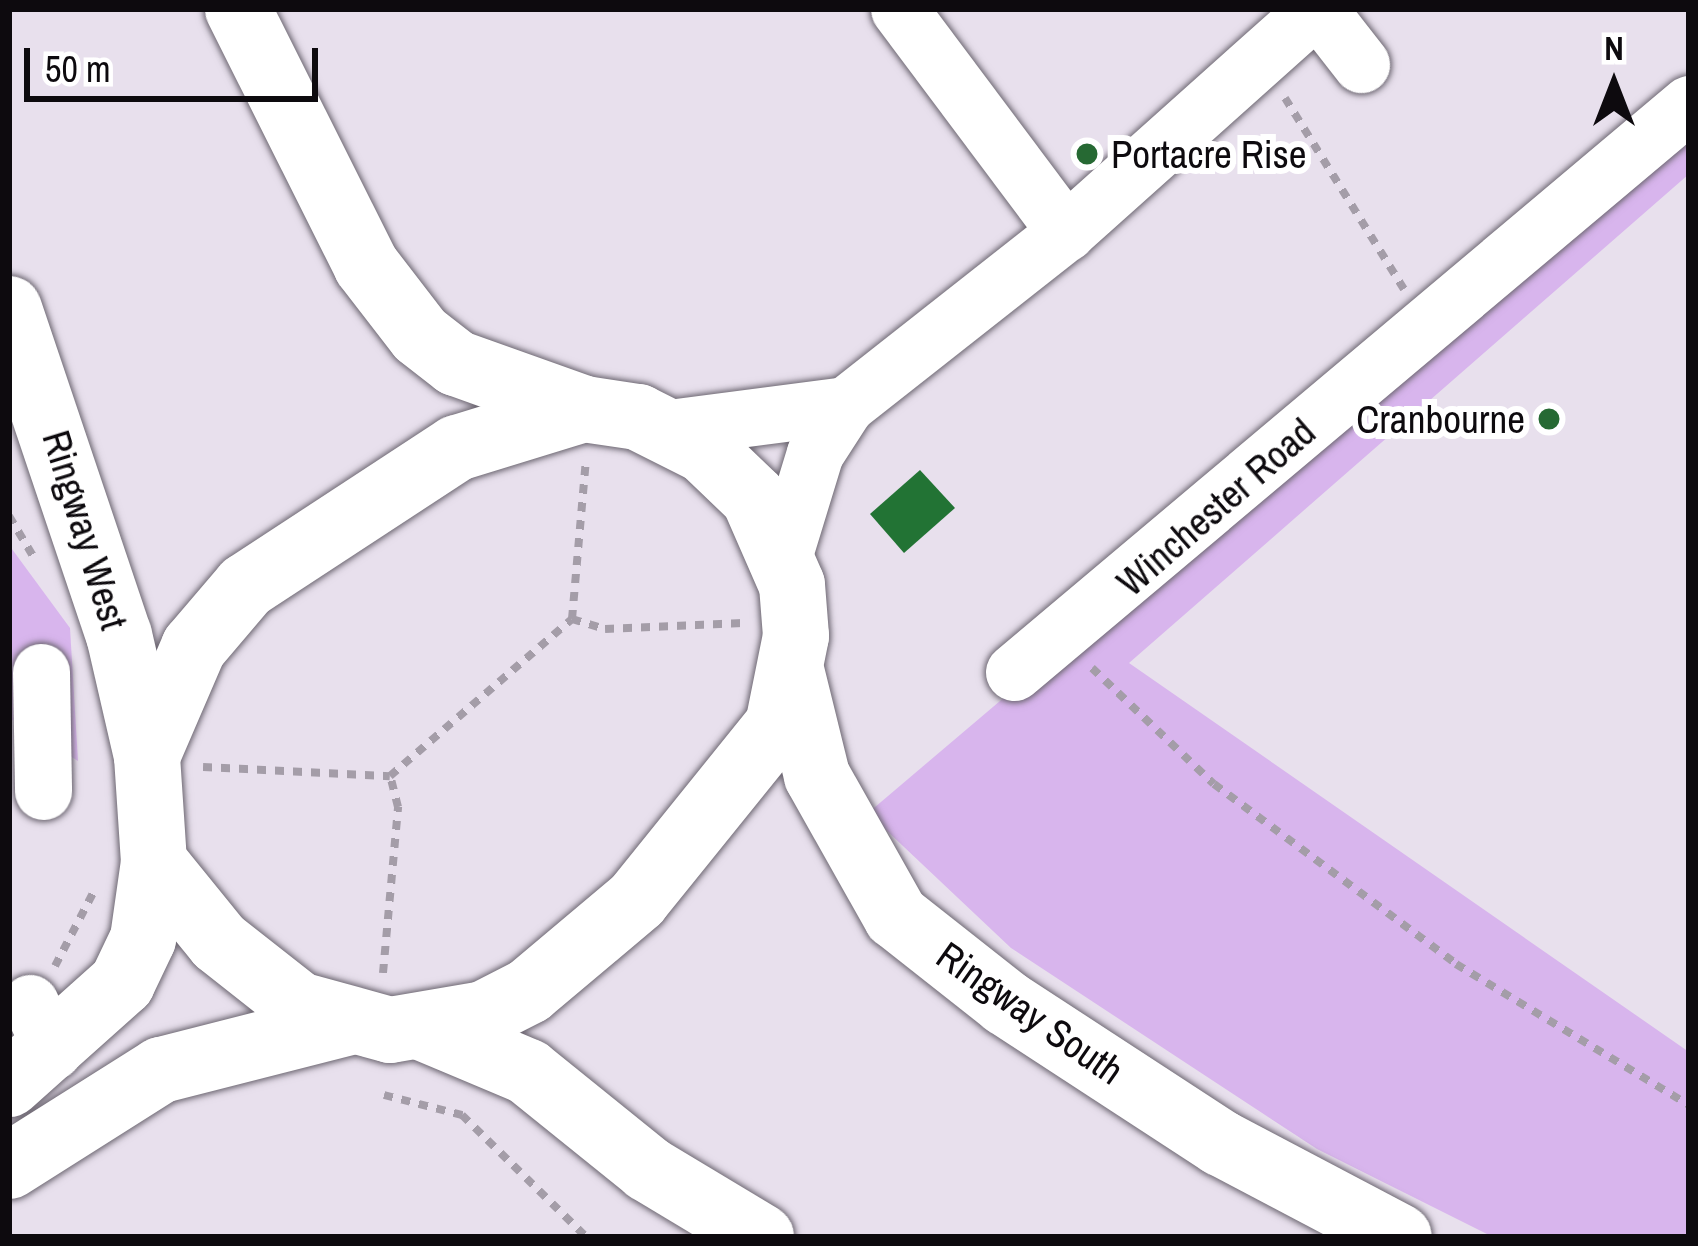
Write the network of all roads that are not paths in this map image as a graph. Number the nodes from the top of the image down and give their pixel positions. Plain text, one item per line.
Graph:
1 (238, 9) edge
2 (899, 9) edge
3 (1316, 9) edge
4 (1364, 39) edge
5 (1689, 104) edge
6 (1066, 232) junction
7 (9, 309) edge
8 (846, 405) junction
9 (662, 429) junction
10 (585, 434) junction
11 (784, 551) junction
12 (41, 672) dead end
13 (1013, 672) dead end
14 (792, 674) junction
15 (175, 762) junction
16 (43, 791) dead end
17 (154, 862) junction
18 (364, 998) junction
19 (424, 1028) junction
20 (35, 1032) edge
21 (9, 1166) edge
22 (761, 1237) edge
23 (1399, 1237) edge

1 - 10 main road
2 - 6 street
3 - 4 street
3 - 6 street
5 - 13 street, Winchester Road
6 - 8 street
7 - 15 main road, Ringway West
8 - 9 street
8 - 11 street
9 - 10 main road
9 - 11 main road
10 - 15 main road
11 - 14 main road
12 - 16 street
14 - 19 main road
14 - 23 main road, Ringway South
15 - 17 main road, Ringway West
17 - 18 main road
17 - 20 main road
18 - 19 main road
18 - 21 main road
19 - 22 main road

